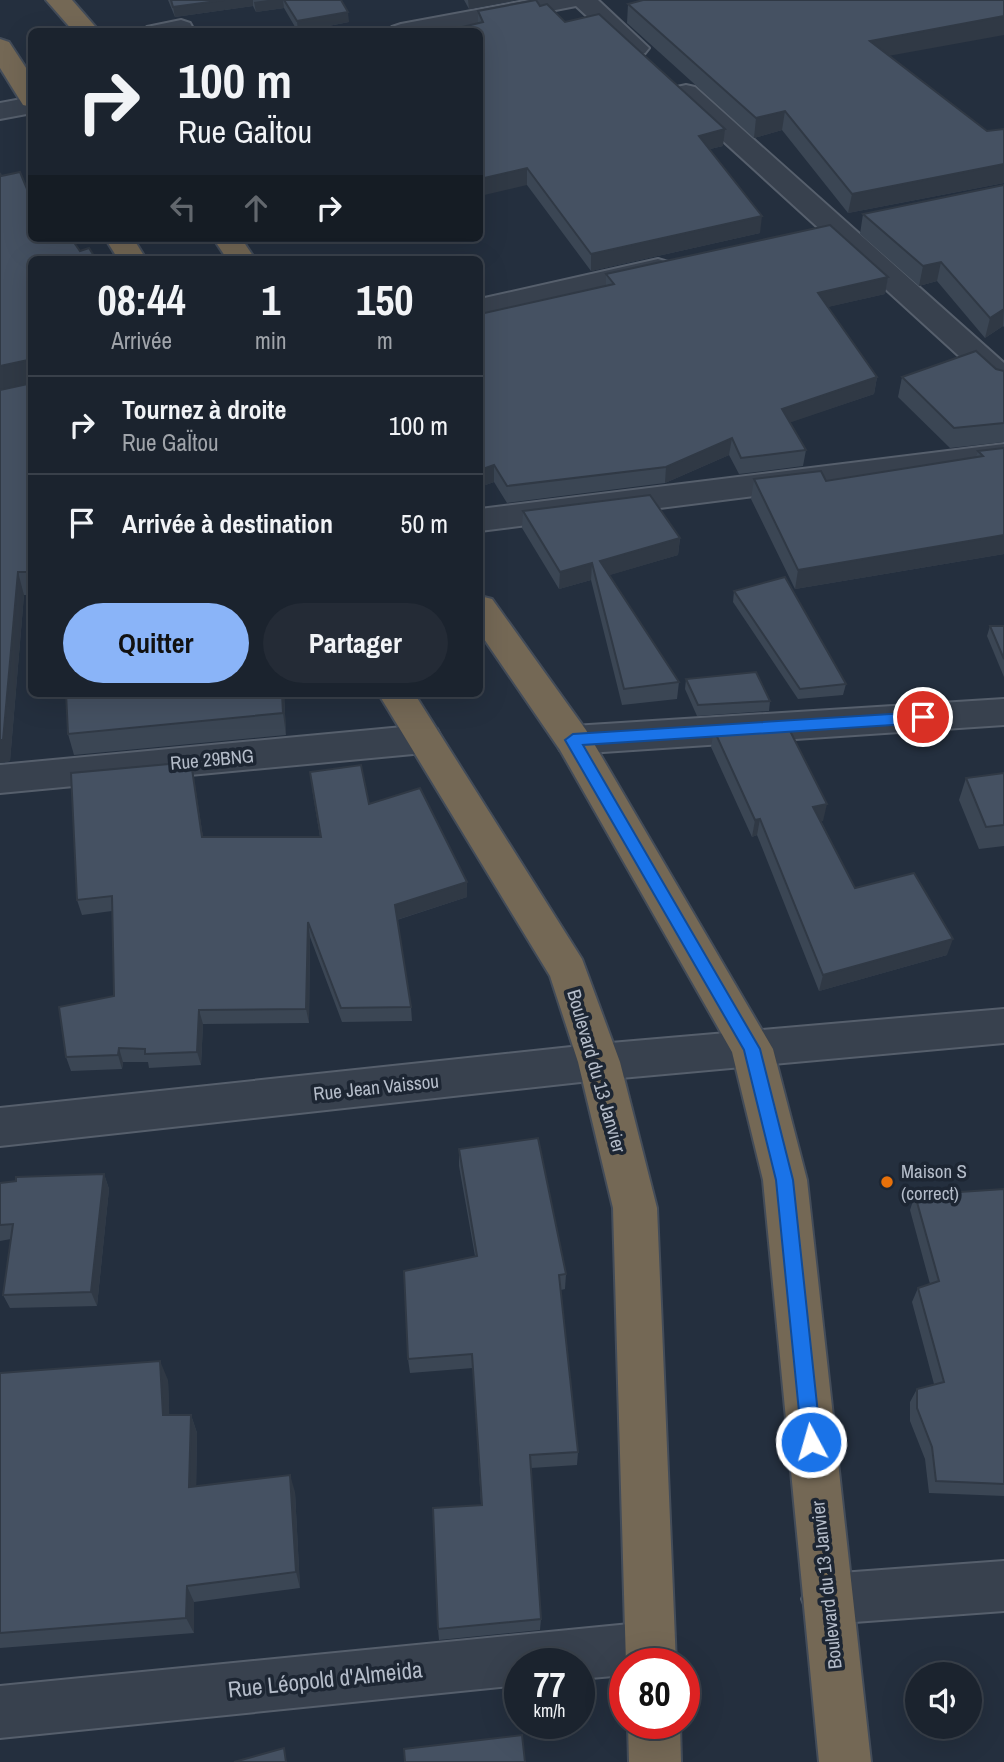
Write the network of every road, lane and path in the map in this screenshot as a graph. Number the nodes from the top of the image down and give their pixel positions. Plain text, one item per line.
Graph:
1 (58, 0) edge
2 (569, 0) edge
3 (584, 0) edge
4 (84, 28) edge
5 (422, 28) edge
6 (0, 47) edge
7 (28, 95) edge
8 (28, 103) edge
9 (0, 111) edge
10 (872, 220) edge
11 (819, 231) junction
12 (683, 262) edge
13 (483, 307) edge
14 (1004, 380) edge
15 (1004, 454) edge
16 (483, 520) edge
17 (483, 612) edge
18 (398, 697) edge
19 (1004, 712) edge
20 (424, 739) junction
21 (573, 740) junction
22 (0, 779) edge
23 (1004, 1026) edge
24 (752, 1049) junction
25 (599, 1062) junction
26 (0, 1127) edge
27 (1004, 1586) edge
28 (827, 1599) junction
29 (651, 1648) edge
30 (609, 1660) edge
31 (0, 1712) edge
32 (654, 1739) edge
33 (655, 1762) edge
34 (845, 1762) edge

1 - 4 highway
2 - 5 street
3 - 11 street
6 - 7 highway
8 - 9 street
10 - 11 street
11 - 14 street
12 - 13 street
15 - 16 street
17 - 21 highway, Boulevard du 13 Janvier
18 - 20 highway, Boulevard du 13 Janvier
19 - 21 street
20 - 22 street, Rue 29BNG
20 - 25 highway, Boulevard du 13 Janvier
21 - 24 highway, Boulevard du 13 Janvier
23 - 24 street, Rue Jean Vaissou
24 - 25 street, Rue Jean Vaissou
24 - 28 highway, Boulevard du 13 Janvier
25 - 26 street, Rue Jean Vaissou
25 - 29 highway, Boulevard du 13 Janvier
27 - 28 street
28 - 34 highway, Boulevard du 13 Janvier
30 - 31 street, Rue Léopold d'Almeida
32 - 33 highway

